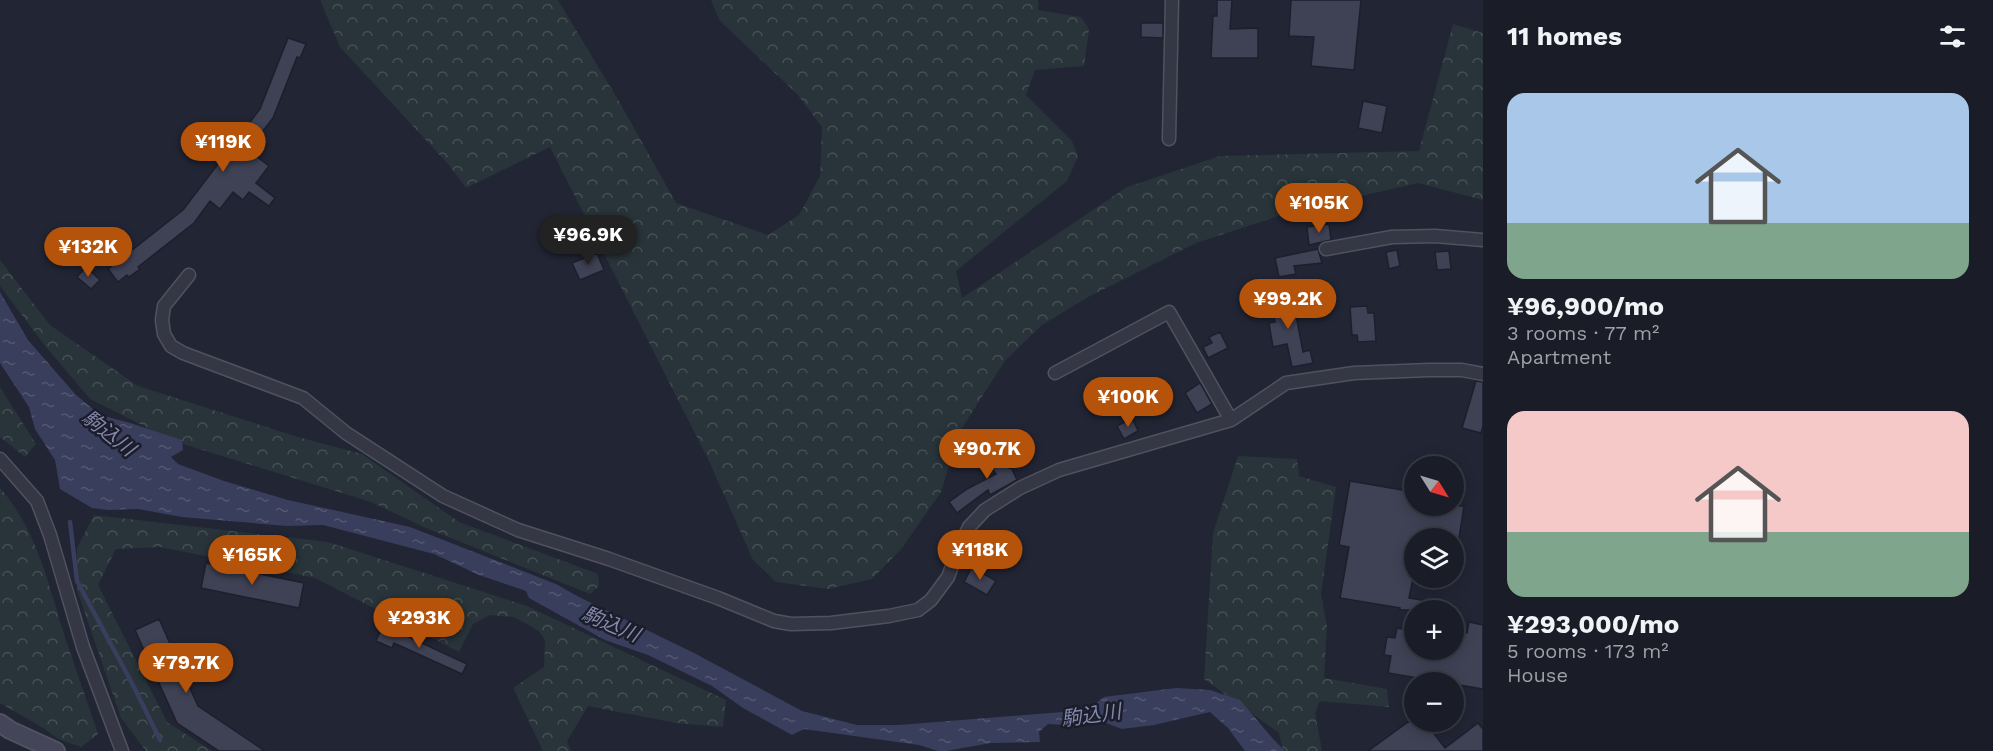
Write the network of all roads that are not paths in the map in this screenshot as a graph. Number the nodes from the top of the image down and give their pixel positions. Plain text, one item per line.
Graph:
1 (1172, 0) edge
2 (1168, 139) dead end
3 (1483, 240) edge
4 (1326, 249) dead end
5 (189, 275) dead end
6 (1055, 374) dead end
7 (1483, 374) edge
8 (1231, 420) junction
9 (0, 459) edge
10 (0, 723) edge
11 (56, 751) edge
12 (122, 751) edge

1 - 2 street
3 - 4 street
5 - 8 street
6 - 8 street
7 - 8 street
9 - 12 street
10 - 11 street

